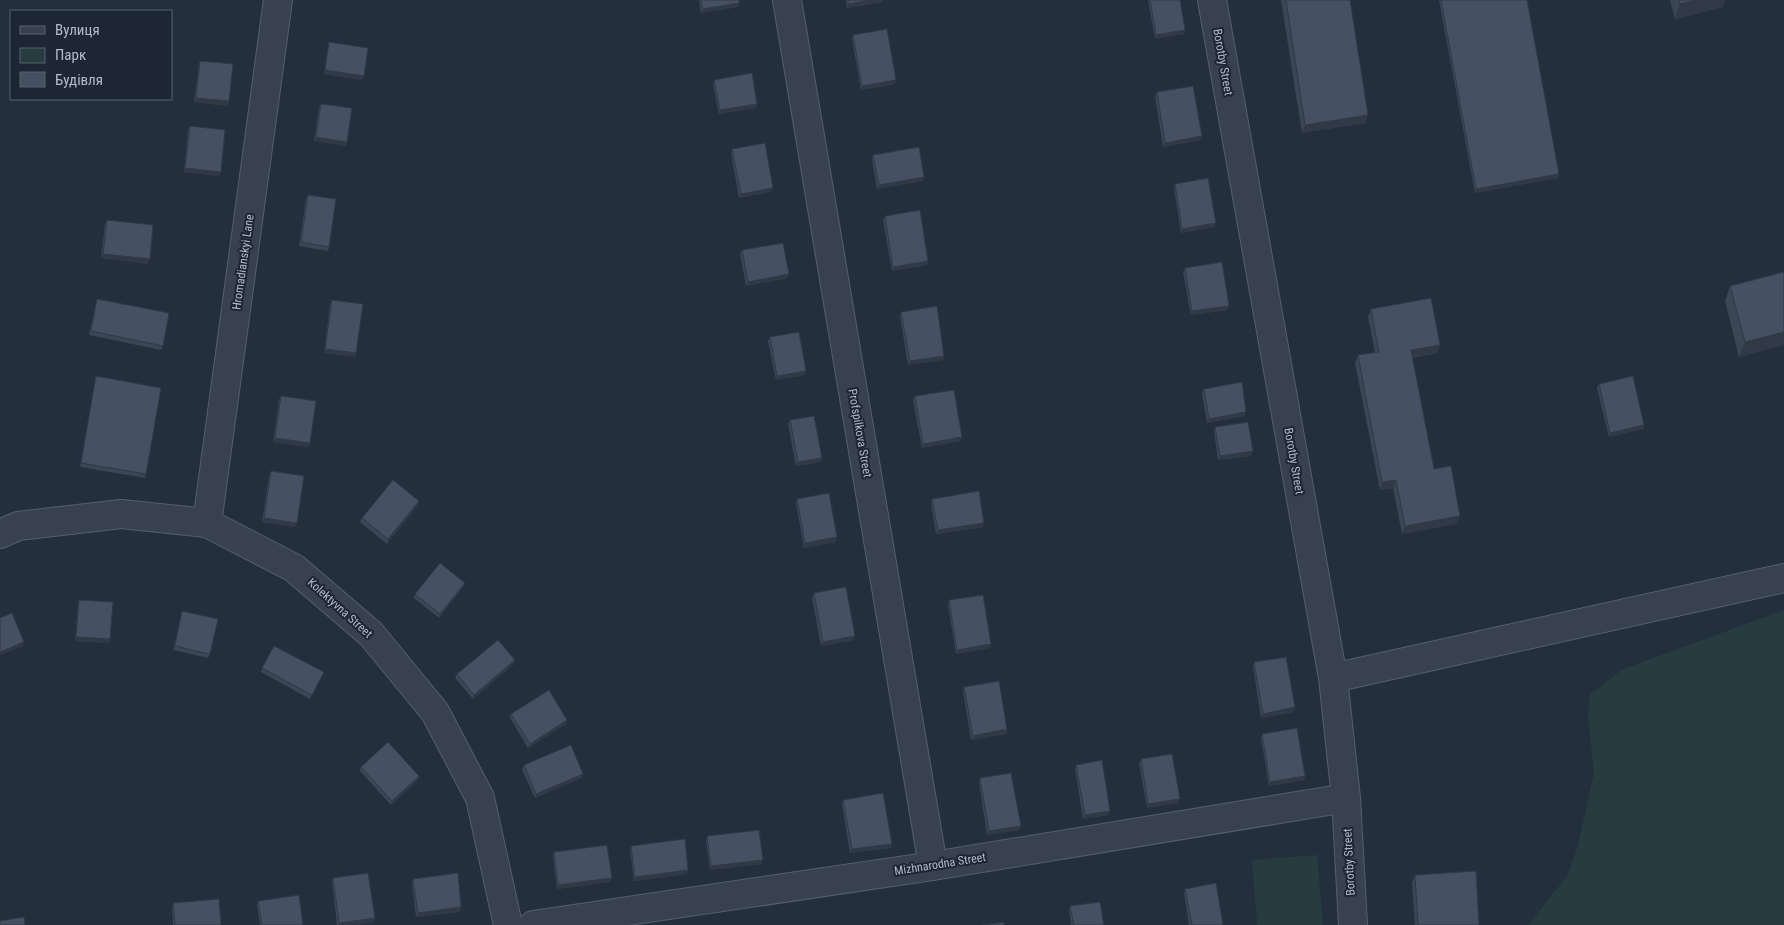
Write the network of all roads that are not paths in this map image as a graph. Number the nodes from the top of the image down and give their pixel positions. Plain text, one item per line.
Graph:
1 (278, 0) edge
2 (787, 0) edge
3 (1212, 0) edge
4 (208, 523) junction
5 (0, 534) edge
6 (1784, 578) edge
7 (1333, 678) junction
8 (1346, 798) junction
9 (933, 866) junction
10 (508, 925) edge
11 (533, 925) edge
12 (1352, 925) edge

1 - 4 street, Hromadianskyi Lane
2 - 9 street, Profspilkova Street
3 - 7 street, Borotby Street
4 - 5 street, Kolektyvna Street
4 - 10 street, Kolektyvna Street
6 - 7 street
7 - 8 street, Borotby Street
8 - 9 street, Mizhnarodna Street
8 - 12 street, Borotby Street
9 - 11 street, Mizhnarodna Street

